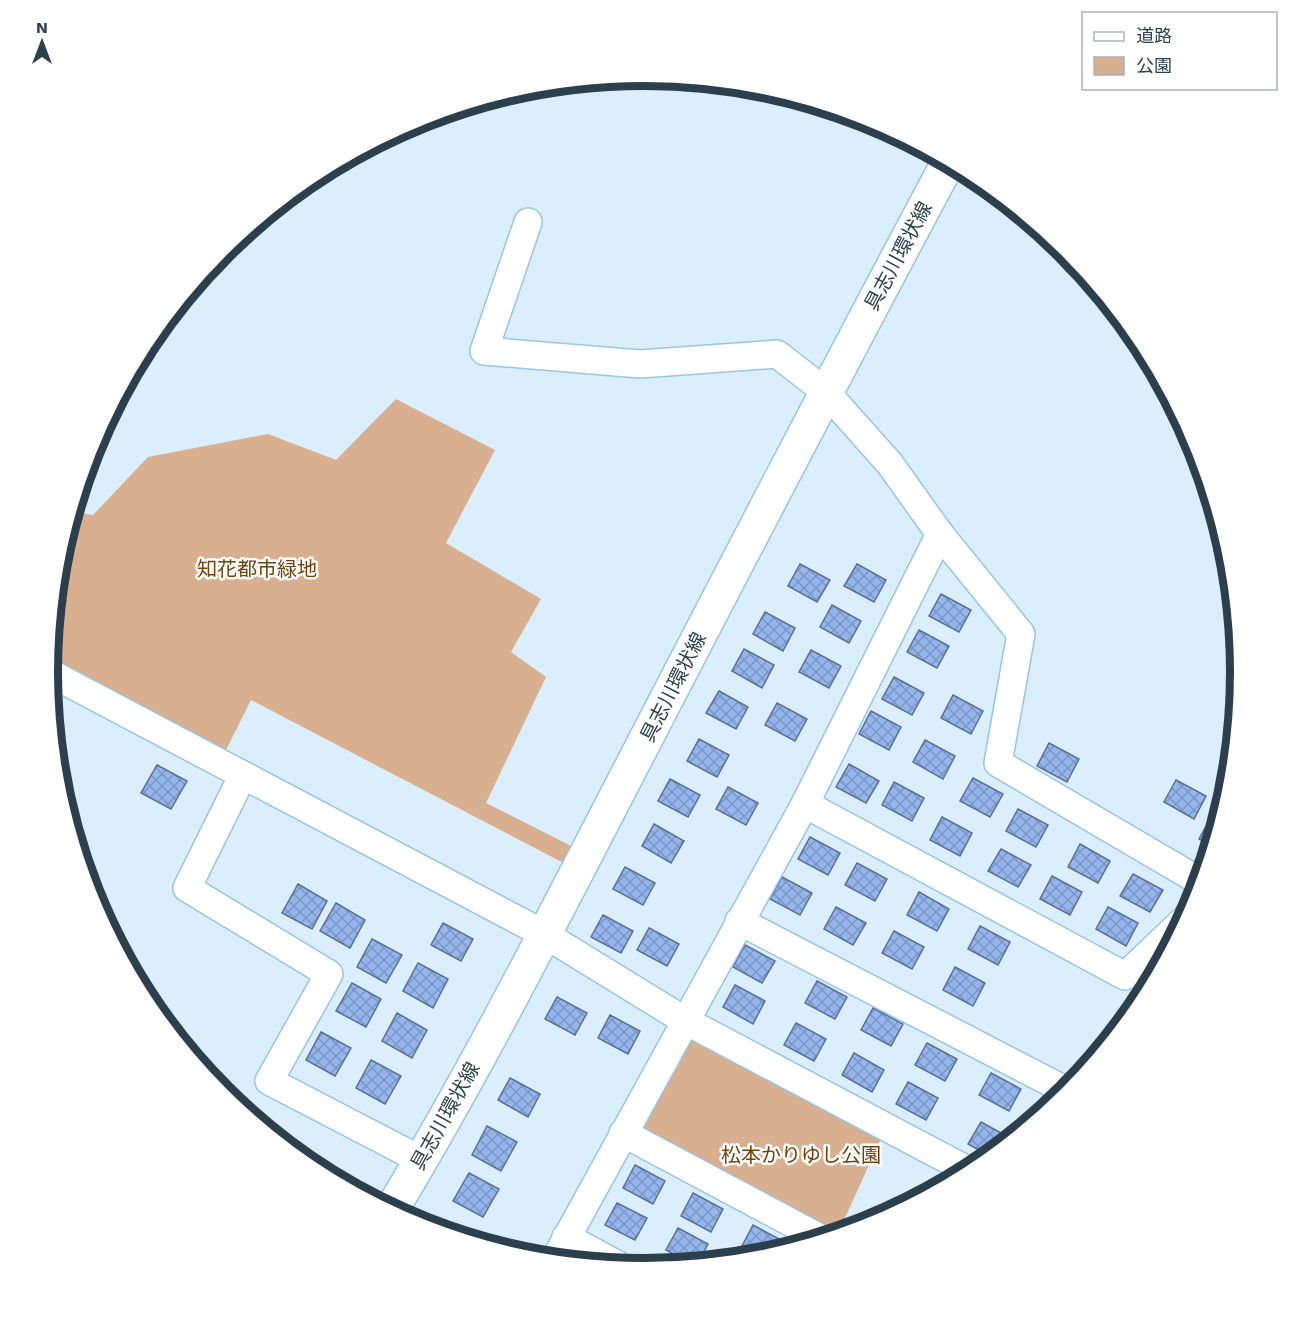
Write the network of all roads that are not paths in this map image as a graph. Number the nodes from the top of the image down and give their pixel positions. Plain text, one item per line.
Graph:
1 (945, 168) edge
2 (528, 222) dead end
3 (826, 392) junction
4 (940, 534) junction
5 (58, 677) edge
6 (243, 775) junction
7 (805, 804) junction
8 (1193, 877) edge
9 (739, 921) junction
10 (544, 934) junction
11 (1168, 935) edge
12 (684, 1020) junction
13 (1058, 1087) edge
14 (623, 1133) junction
15 (421, 1160) junction
16 (959, 1166) edge
17 (396, 1202) edge
18 (811, 1233) edge
19 (561, 1248) edge
20 (578, 1253) edge

1 - 3 main road, 具志川環状線
2 - 3 street
3 - 4 street
3 - 10 main road, 具志川環状線
4 - 7 street
4 - 8 street
5 - 6 street
6 - 10 street
6 - 15 street
7 - 9 street
7 - 11 street
9 - 12 street
9 - 13 street
10 - 12 street
10 - 15 main road, 具志川環状線
12 - 14 street
12 - 16 street
14 - 18 street
14 - 19 street
15 - 17 main road, 具志川環状線
19 - 20 street

